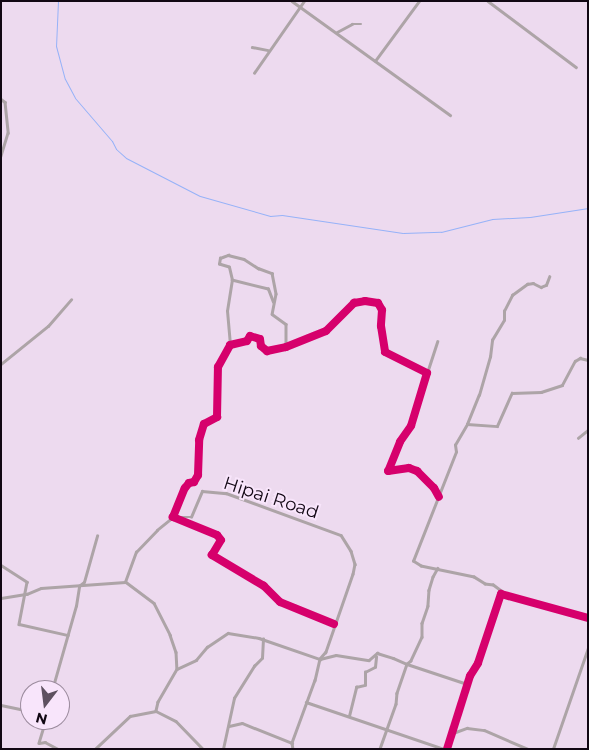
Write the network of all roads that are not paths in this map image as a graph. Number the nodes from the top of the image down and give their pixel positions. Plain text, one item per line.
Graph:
1 (292, 1) edge
2 (304, 1) edge
3 (419, 1) edge
4 (488, 1) edge
5 (300, 8) junction
6 (361, 24) dead end
7 (337, 32) junction
8 (252, 47) dead end
9 (268, 50) junction
10 (375, 61) junction
11 (576, 67) dead end
12 (254, 73) dead end
13 (1, 99) edge
14 (450, 115) dead end
15 (1, 156) edge
16 (549, 277) dead end
17 (232, 280) junction
18 (71, 300) dead end
19 (273, 302) junction
20 (437, 342) dead end
21 (230, 345) junction
22 (286, 348) junction
23 (588, 360) edge
24 (1, 364) edge
25 (427, 373) junction
26 (467, 424) junction
27 (588, 430) edge
28 (578, 438) dead end
29 (439, 497) junction
30 (173, 518) junction
31 (97, 536) dead end
32 (1, 565) edge
33 (438, 568) junction
34 (125, 582) junction
35 (79, 586) junction
36 (27, 594) junction
37 (501, 594) junction
38 (1, 598) edge
39 (588, 618) edge
40 (334, 624) junction
41 (68, 635) junction
42 (263, 639) junction
43 (588, 648) edge
44 (376, 655) junction
45 (320, 659) junction
46 (407, 664) junction
47 (177, 669) junction
48 (55, 680) edge
49 (467, 684) junction
50 (306, 701) junction
51 (1, 705) edge
52 (20, 709) edge
53 (156, 711) junction
54 (349, 717) junction
55 (229, 726) junction
56 (43, 730) edge
57 (386, 730) junction
58 (452, 733) junction
59 (39, 743) junction
60 (292, 743) junction
61 (38, 749) edge
62 (58, 749) edge
63 (95, 749) edge
64 (203, 749) edge
65 (223, 749) edge
66 (293, 749) edge
67 (380, 749) edge
68 (446, 749) edge
69 (528, 749) edge
70 (553, 749) edge

1 - 5 street
2 - 5 street
3 - 10 street
4 - 11 street
5 - 7 street
5 - 9 street
6 - 7 street
7 - 10 street
8 - 9 street
9 - 12 street
10 - 14 street
13 - 15 street
16 - 26 street
17 - 19 street
17 - 19 street
17 - 21 street
18 - 24 street
19 - 22 street
20 - 25 street
21 - 22 street
21 - 30 street
22 - 25 street
23 - 26 street
25 - 29 street
26 - 29 street
27 - 28 street
29 - 33 street
30 - 34 street, Hipai Road
30 - 40 street
30 - 40 street, Hipai Road
31 - 35 street
32 - 36 street
33 - 37 street
33 - 46 street
34 - 35 street
34 - 47 street
35 - 36 street
35 - 41 street
36 - 38 street
36 - 41 street
37 - 39 street
37 - 49 street
40 - 45 street, Hipai Road
41 - 48 street
42 - 45 street
42 - 47 street
42 - 55 street
43 - 70 street
44 - 45 street
44 - 46 street
44 - 54 street
45 - 50 street, Hipai Road
46 - 49 street
46 - 57 street
47 - 53 street
49 - 58 street
50 - 54 street
50 - 60 street, Hipai Road
51 - 52 street
53 - 63 street
53 - 64 street
54 - 57 street
55 - 60 street
55 - 65 street
56 - 59 street
57 - 67 street
57 - 68 street
58 - 68 street
58 - 69 street
59 - 61 street
59 - 62 street
60 - 66 street

